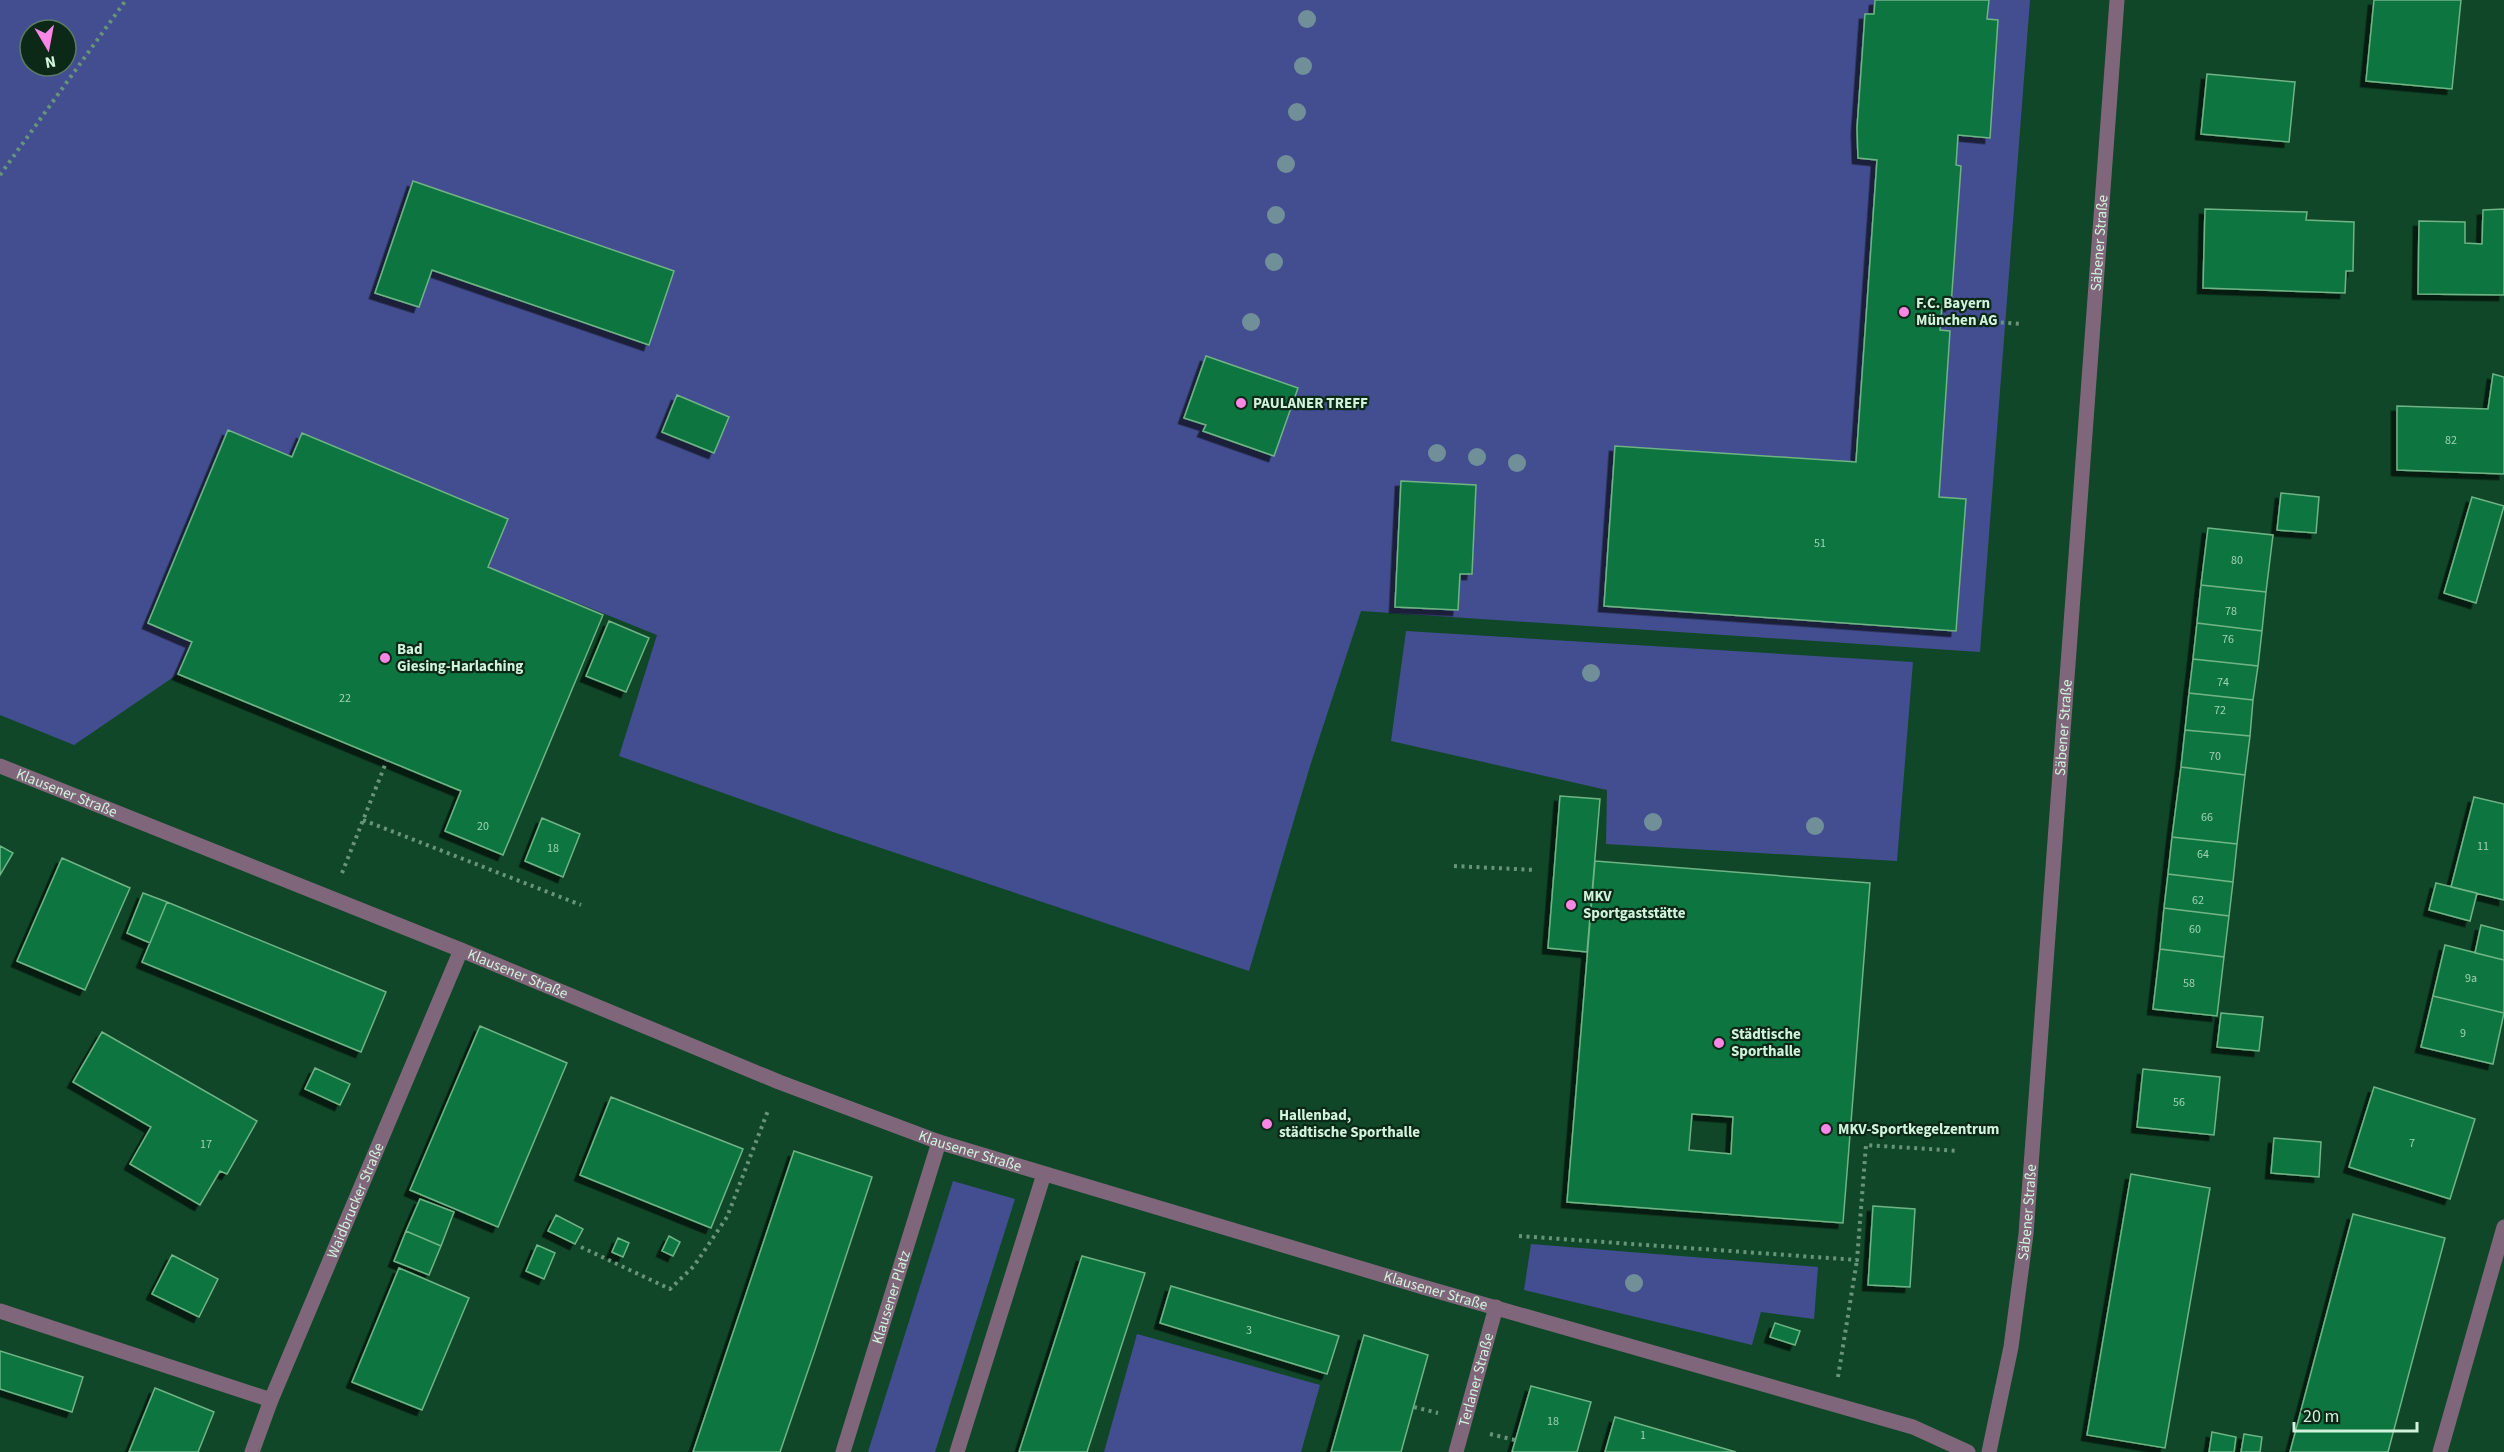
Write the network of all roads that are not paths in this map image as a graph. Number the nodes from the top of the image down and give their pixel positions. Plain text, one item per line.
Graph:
1 (2117, 0) edge
2 (0, 766) edge
3 (461, 950) junction
4 (939, 1142) junction
5 (1044, 1174) junction
6 (2504, 1227) edge
7 (1496, 1306) junction
8 (0, 1311) edge
9 (271, 1400) junction
10 (252, 1452) edge
11 (843, 1452) edge
12 (957, 1452) edge
13 (1456, 1452) edge
14 (1968, 1452) edge
15 (1989, 1452) edge
16 (2440, 1452) edge

1 - 15 street, Säbener Straße
2 - 3 street, Klausener Straße
3 - 4 street, Klausener Straße
3 - 9 street, Waidbrucker Straße
4 - 5 street, Klausener Straße
4 - 11 street, Klausener Platz
5 - 7 street, Klausener Straße
5 - 12 street
6 - 16 street
7 - 13 street, Terlaner Straße
7 - 14 street, Klausener Straße
8 - 9 street
9 - 10 street, Waidbrucker Straße

